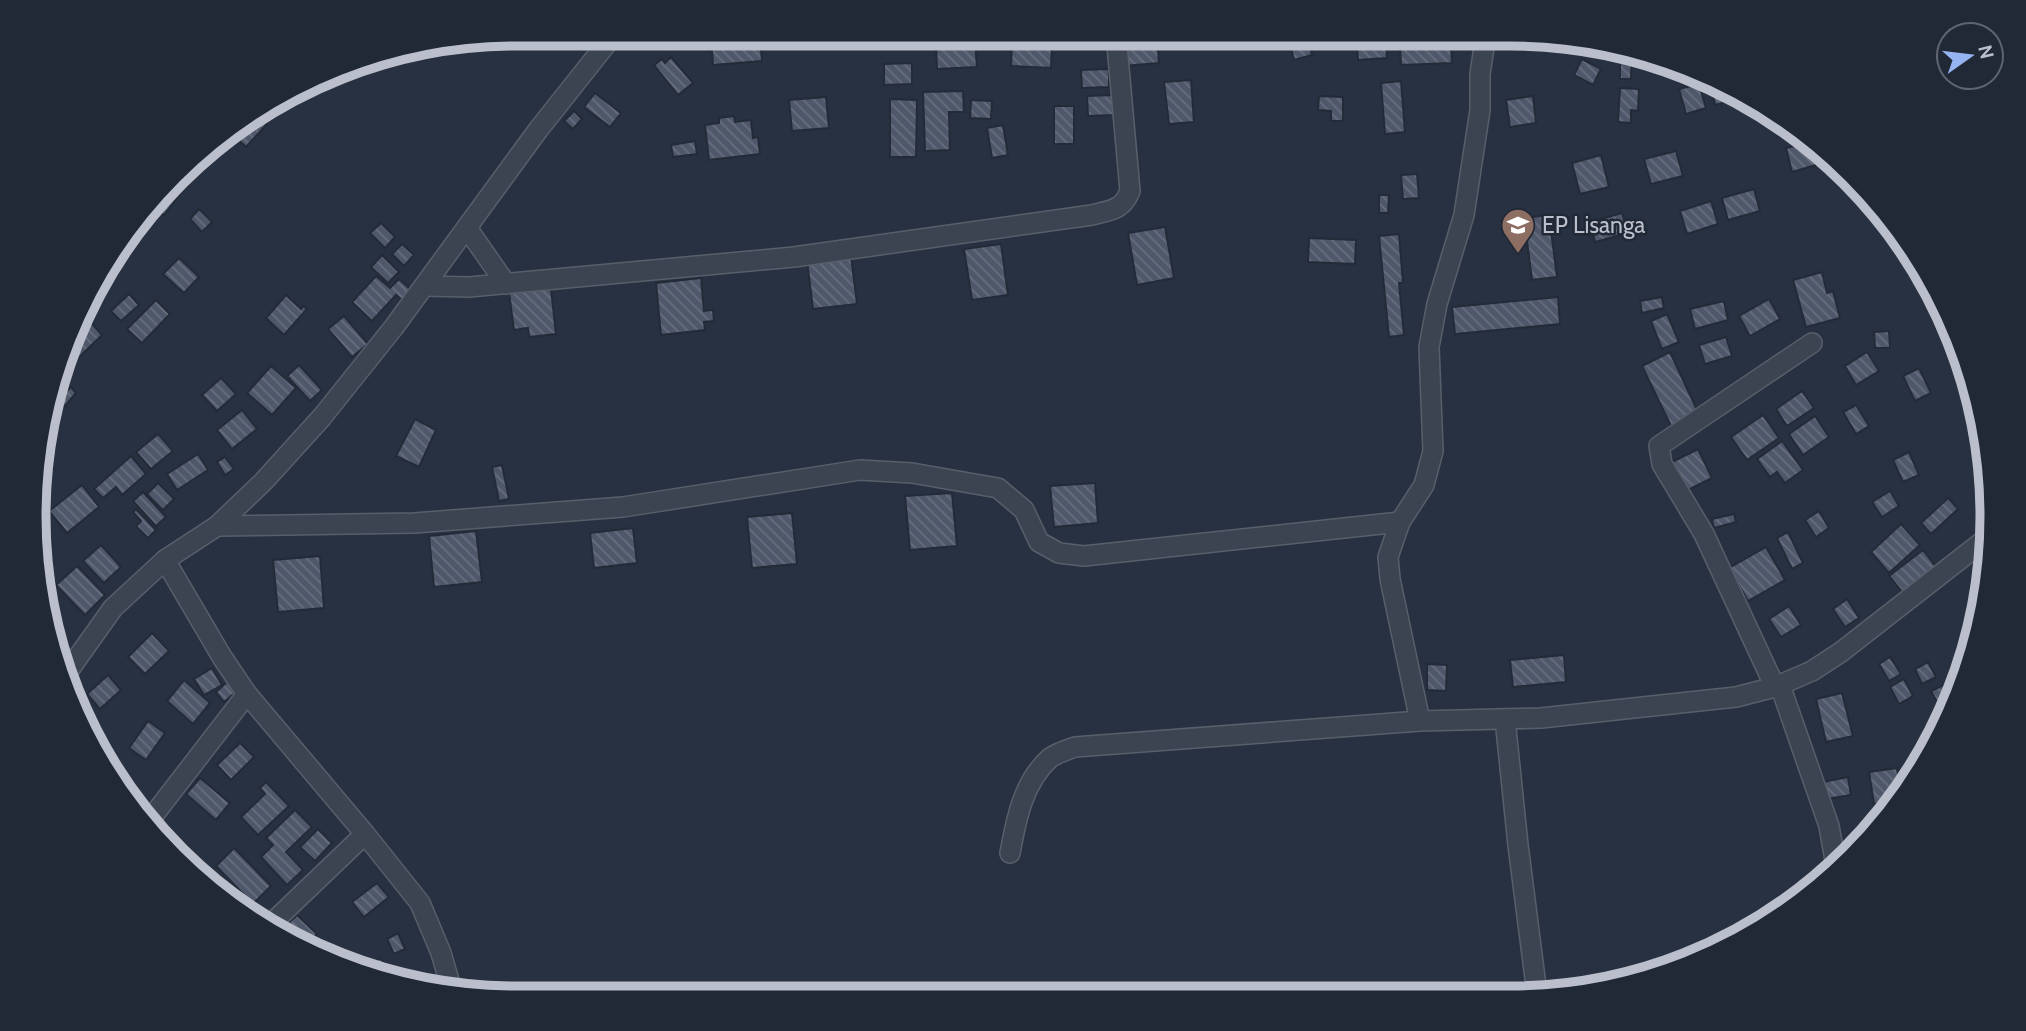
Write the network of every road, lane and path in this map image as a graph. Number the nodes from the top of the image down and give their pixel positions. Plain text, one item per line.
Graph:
1 (605, 46) edge
2 (1117, 46) edge
3 (1484, 46) edge
4 (467, 228) junction
5 (506, 284) junction
6 (425, 286) junction
7 (1812, 343) dead end
8 (1401, 522) junction
9 (217, 526) junction
10 (1979, 544) edge
11 (165, 560) junction
12 (70, 668) edge
13 (1777, 686) junction
14 (247, 694) junction
15 (1505, 719) junction
16 (1420, 721) junction
17 (154, 815) edge
18 (365, 834) junction
19 (1010, 853) dead end
20 (1834, 856) edge
21 (275, 920) edge
22 (449, 980) edge
23 (1536, 984) edge

1 - 4 street
2 - 5 street
3 - 8 street
4 - 5 street
4 - 6 street
5 - 6 street
6 - 9 street
7 - 13 street
8 - 9 street
8 - 16 street
9 - 11 street
10 - 13 street
11 - 12 street
11 - 14 street
13 - 15 street
13 - 20 street
14 - 17 street
14 - 18 street
15 - 16 street
15 - 23 street
16 - 19 street
18 - 21 street
18 - 22 street

